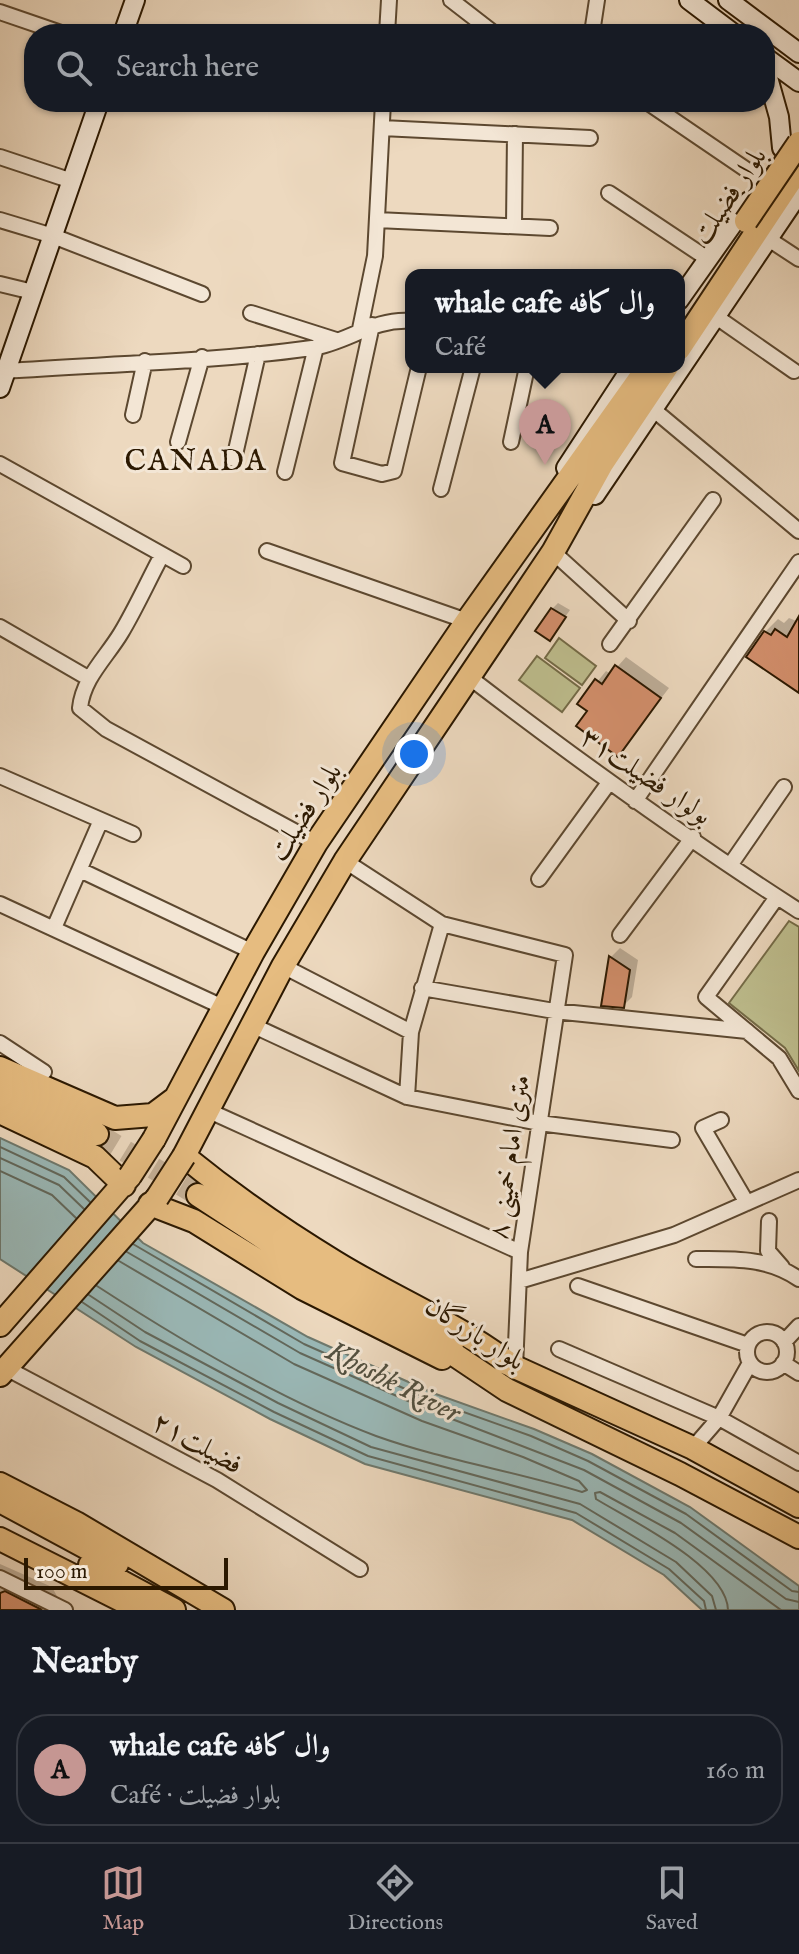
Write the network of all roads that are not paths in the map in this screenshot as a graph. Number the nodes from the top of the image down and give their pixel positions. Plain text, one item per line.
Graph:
1 (135, 0) edge
2 (389, 0) edge
3 (451, 0) edge
4 (597, 0) edge
5 (689, 0) edge
6 (728, 0) edge
7 (0, 12) edge
8 (35, 24) edge
9 (127, 24) edge
10 (388, 24) edge
11 (482, 24) edge
12 (593, 24) edge
13 (721, 24) edge
14 (761, 24) edge
15 (775, 34) edge
16 (797, 50) edge
17 (775, 64) edge
18 (799, 82) edge
19 (775, 103) edge
20 (96, 112) edge
21 (383, 112) edge
22 (662, 112) edge
23 (382, 128) junction
24 (515, 134) junction
25 (590, 138) dead end
26 (793, 146) edge
27 (0, 157) edge
28 (799, 168) edge
29 (72, 181) junction
30 (763, 181) junction
31 (609, 193) dead end
32 (799, 193) edge
33 (0, 220) edge
34 (377, 220) junction
35 (514, 225) junction
36 (550, 228) dead end
37 (53, 236) junction
38 (767, 238) junction
39 (708, 259) junction
40 (799, 259) edge
41 (0, 284) edge
42 (33, 292) junction
43 (685, 292) edge
44 (202, 294) dead end
45 (685, 312) edge
46 (251, 313) dead end
47 (715, 316) junction
48 (405, 321) edge
49 (366, 327) junction
50 (336, 340) junction
51 (685, 340) edge
52 (316, 347) junction
53 (258, 354) junction
54 (202, 357) junction
55 (145, 361) junction
56 (685, 362) edge
57 (794, 371) dead end
58 (418, 373) edge
59 (471, 373) edge
60 (526, 373) edge
61 (628, 373) edge
62 (645, 373) edge
63 (662, 373) edge
64 (678, 373) edge
65 (3, 380) edge
66 (654, 410) junction
67 (133, 415) dead end
68 (178, 442) dead end
69 (511, 442) dead end
70 (234, 459) dead end
71 (596, 459) junction
72 (0, 464) edge
73 (285, 472) dead end
74 (441, 489) dead end
75 (713, 500) dead end
76 (799, 531) edge
77 (530, 533) junction
78 (267, 551) dead end
79 (553, 552) junction
80 (162, 555) junction
81 (799, 562) edge
82 (183, 566) dead end
83 (467, 621) junction
84 (629, 621) junction
85 (0, 627) edge
86 (610, 644) dead end
87 (469, 677) junction
88 (88, 678) junction
89 (398, 724) junction
90 (422, 742) junction
91 (0, 776) edge
92 (608, 784) junction
93 (784, 787) dead end
94 (635, 801) junction
95 (101, 820) junction
96 (133, 834) dead end
97 (693, 837) junction
98 (316, 843) junction
99 (345, 861) junction
100 (731, 864) junction
101 (80, 870) junction
102 (539, 879) dead end
103 (777, 897) junction
104 (0, 904) edge
105 (799, 911) edge
106 (442, 924) junction
107 (54, 928) junction
108 (620, 935) dead end
109 (253, 952) junction
110 (283, 966) junction
111 (422, 988) junction
112 (225, 1008) junction
113 (554, 1011) junction
114 (252, 1025) junction
115 (747, 1031) junction
116 (411, 1032) junction
117 (0, 1043) edge
118 (0, 1068) edge
119 (44, 1072) dead end
120 (0, 1090) edge
121 (799, 1091) edge
122 (177, 1097) junction
123 (407, 1097) junction
124 (207, 1110) junction
125 (0, 1112) edge
126 (721, 1120) dead end
127 (539, 1123) junction
128 (97, 1134) tunnel mouth
129 (672, 1140) dead end
130 (184, 1156) junction
131 (799, 1180) edge
132 (123, 1185) junction
133 (198, 1195) tunnel mouth
134 (747, 1203) junction
135 (150, 1204) junction
136 (769, 1221) dead end
137 (768, 1251) junction
138 (520, 1252) junction
139 (745, 1258) junction
140 (696, 1259) dead end
141 (782, 1267) junction
142 (799, 1279) edge
143 (519, 1281) junction
144 (578, 1286) dead end
145 (394, 1314) junction
146 (0, 1325) edge
147 (799, 1326) edge
148 (784, 1342) junction
149 (748, 1345) junction
150 (559, 1349) dead end
151 (750, 1363) junction
152 (783, 1363) junction
153 (515, 1368) junction
154 (3, 1372) edge
155 (799, 1373) edge
156 (507, 1390) junction
157 (719, 1418) junction
158 (693, 1448) junction
159 (799, 1463) edge
160 (0, 1484) edge
161 (0, 1501) edge
162 (799, 1506) edge
163 (0, 1518) edge
164 (799, 1537) edge
165 (0, 1539) edge
166 (360, 1569) dead end
167 (0, 1578) edge
168 (65, 1610) edge
169 (141, 1610) edge
170 (174, 1610) edge
171 (198, 1610) edge
172 (223, 1610) edge

1 - 9 main road
2 - 10 street
3 - 11 street
4 - 12 street
5 - 13 main road
6 - 14 main road
7 - 8 street
15 - 16 main road
17 - 18 main road
19 - 26 main road
20 - 29 main road
21 - 23 street
22 - 30 street
23 - 24 street
23 - 34 street
24 - 25 street
24 - 35 street
26 - 30 main road, بلوار فضیلت
26 - 45 main road, بلوار فضیلت, bridge
27 - 29 street
28 - 51 main road, بلوار فضیلت
29 - 37 main road
30 - 39 main road, بلوار فضیلت
31 - 39 street
32 - 38 main road, بلوار فضیلت
33 - 37 street
34 - 35 street
34 - 49 street
35 - 36 street
37 - 42 main road
37 - 44 street
38 - 40 street
38 - 47 main road, بلوار فضیلت
39 - 43 main road, بلوار فضیلت
41 - 42 street
42 - 65 main road
46 - 50 street
47 - 56 main road, بلوار فضیلت
47 - 57 street
48 - 49 street
49 - 50 street
49 - 58 street
50 - 52 street
52 - 53 street
52 - 73 street
53 - 54 street
53 - 70 street
54 - 55 street
54 - 68 street
55 - 65 street
55 - 67 street
59 - 74 street
60 - 69 street
61 - 77 main road, بلوار فضیلت
62 - 71 main road, بلوار فضیلت
63 - 71 main road, بلوار فضیلت
64 - 66 main road, بلوار فضیلت
66 - 76 street
66 - 79 main road, بلوار فضیلت
71 - 77 main road, بلوار فضیلت
71 - 79 main road, بلوار فضیلت
72 - 80 street
75 - 84 street
77 - 83 main road, بلوار فضیلت
78 - 83 street
79 - 84 street
79 - 87 main road, بلوار فضیلت
80 - 82 street
80 - 88 street
81 - 94 street
83 - 89 main road, بلوار فضیلت
84 - 86 street
85 - 88 street
87 - 90 main road, بلوار فضیلت
87 - 92 street, بولوار فضیلت۳۱
88 - 98 street
89 - 90 main road
89 - 98 main road, بلوار فضیلت
90 - 99 main road, بلوار فضیلت
91 - 95 street
92 - 94 street, بولوار فضیلت۳۱
92 - 102 street
93 - 100 street
94 - 97 street, بولوار فضیلت۳۱
95 - 96 street
95 - 101 street
97 - 100 street, بولوار فضیلت۳۱
97 - 108 street
98 - 109 main road, بلوار فضیلت
99 - 106 street
99 - 110 main road, بلوار فضیلت
100 - 103 street, بولوار فضیلت۳۱
101 - 107 street
101 - 109 street
103 - 105 street, بولوار فضیلت۳۱
103 - 115 street
104 - 107 street
106 - 111 street
106 - 113 street, ۸ متری امام خمینی
107 - 112 street
109 - 112 main road, بلوار فضیلت
110 - 114 main road, بلوار فضیلت
110 - 116 street
111 - 113 street
111 - 116 street
112 - 122 main road, بلوار فضیلت
113 - 115 street
113 - 127 street, ۸ متری امام خمینی
114 - 123 street
114 - 124 main road, بلوار فضیلت
115 - 121 street
116 - 123 street
117 - 119 street
118 - 122 main road
120 - 128 main road
122 - 132 main road, بلوار فضیلت, bridge
123 - 127 street
124 - 130 main road, بلوار فضیلت
124 - 138 street
125 - 132 main road
126 - 134 street
127 - 129 street
127 - 138 street, ۸ متری امام خمینی
130 - 135 main road, بلوار فضیلت, bridge
130 - 153 main road
131 - 134 street
132 - 146 main road, بلوار فضیلت
133 - 145 main road
134 - 143 street
135 - 154 main road, بلوار فضیلت
135 - 156 main road
136 - 137 street
137 - 139 street
137 - 141 street
138 - 143 street, ۸ متری امام خمینی
139 - 140 street
139 - 141 street
141 - 142 street
143 - 153 street, ۸ متری امام خمینی
144 - 149 street
145 - 153 main road, بلوار بازرگان
145 - 156 main road, بلوار بازرگان
147 - 148 street
148 - 149 street
148 - 152 street
149 - 151 street
150 - 157 street
151 - 152 street
151 - 157 street
152 - 155 street
153 - 158 main road, بلوار بازرگان
154 - 166 street, فضیلت۲۱
156 - 164 main road, بلوار بازرگان
157 - 158 street
157 - 159 street
158 - 162 main road, بلوار بازرگان
160 - 172 main road
161 - 171 main road
163 - 170 main road
165 - 169 main road
167 - 168 street

